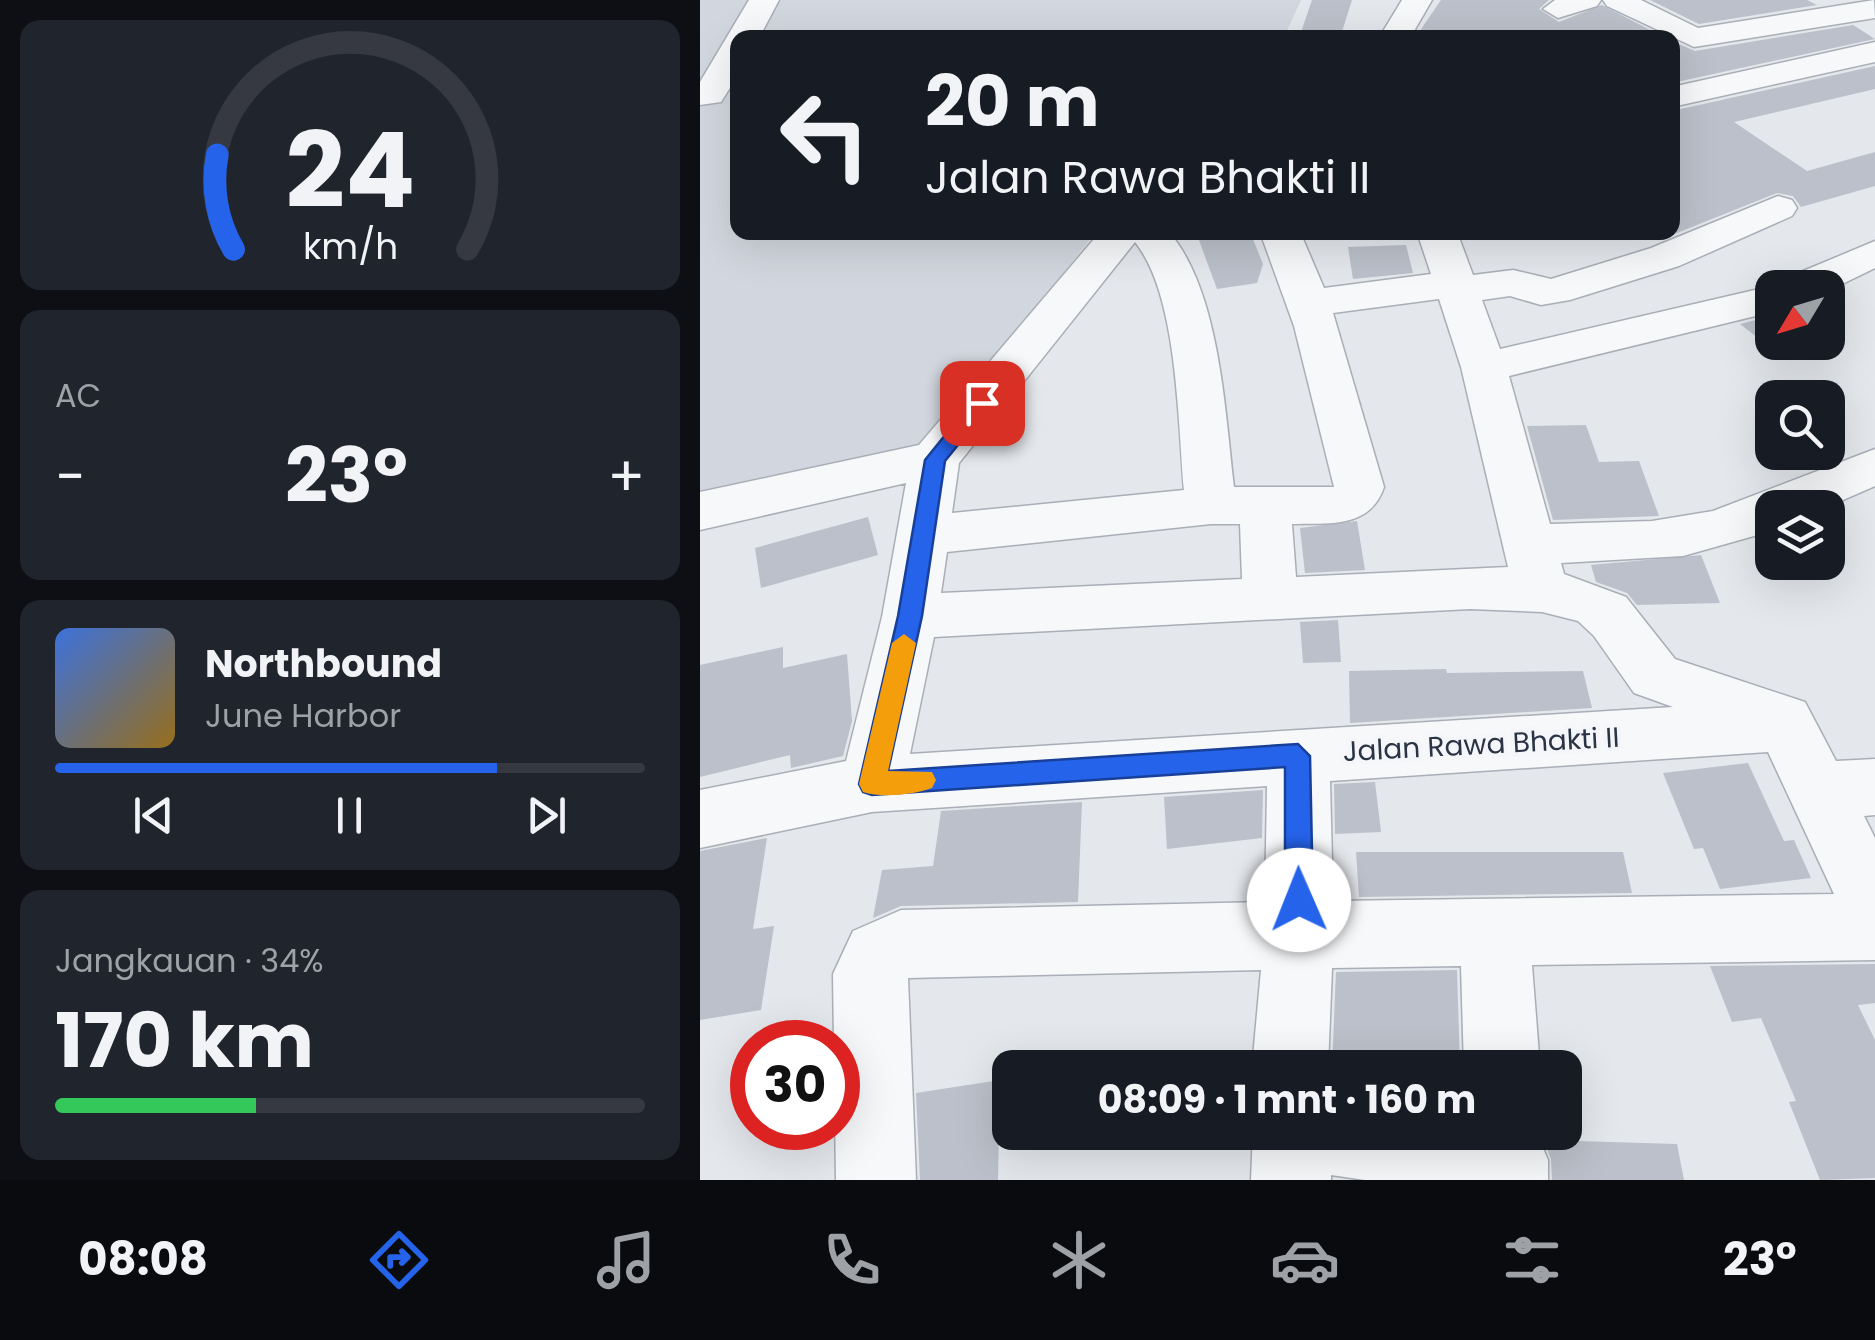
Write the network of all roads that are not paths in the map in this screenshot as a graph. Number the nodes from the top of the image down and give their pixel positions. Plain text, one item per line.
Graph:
1 (764, 0) edge
2 (1417, 0) edge
3 (1618, 0) edge
4 (1763, 1) edge
5 (1875, 9) edge
6 (1707, 12) dead end
7 (1794, 20) junction
8 (747, 30) edge
9 (1399, 30) edge
10 (1678, 30) edge
11 (1680, 31) edge
12 (1865, 54) edge
13 (730, 64) edge
14 (1680, 94) edge
15 (716, 95) edge
16 (1778, 208) dead end
17 (1115, 240) edge
18 (1154, 240) edge
19 (1284, 240) edge
20 (1875, 253) edge
21 (1454, 257) edge
22 (1839, 270) edge
23 (1311, 302) junction
24 (1755, 304) edge
25 (1484, 367) junction
26 (936, 460) junction
27 (1875, 466) edge
28 (1817, 490) edge
29 (1265, 504) junction
30 (1212, 506) junction
31 (700, 511) edge
32 (1755, 517) edge
33 (922, 536) junction
34 (1534, 566) junction
35 (1270, 599) junction
36 (910, 616) junction
37 (1787, 724) junction
38 (1298, 756) junction
39 (872, 784) junction
40 (1847, 789) edge
41 (700, 819) edge
42 (1875, 908) edge
43 (1875, 927) edge
44 (1494, 930) junction
45 (1299, 935) junction
46 (1291, 1050) edge
47 (1501, 1050) edge
48 (1292, 1150) edge
49 (1443, 1150) edge
50 (1507, 1158) edge
51 (876, 1180) edge
52 (1292, 1180) edge

1 - 8 street
2 - 9 street
3 - 10 street
4 - 6 street
4 - 7 street
5 - 7 street
7 - 11 street
7 - 12 street
12 - 14 street
13 - 15 street
16 - 21 street
17 - 26 street
18 - 30 street
19 - 23 street
20 - 22 street
21 - 23 street
21 - 25 street
23 - 29 street
24 - 25 street
25 - 34 street
26 - 31 street
26 - 33 street
27 - 28 street
29 - 30 street
29 - 35 street
30 - 33 street
32 - 34 street
33 - 36 street
34 - 35 street
34 - 37 street
35 - 36 street
36 - 39 street
37 - 38 street, Jalan Rawa Bhakti II
37 - 40 street
38 - 39 street, Jalan Rawa Bhakti II
38 - 45 street
39 - 41 street, Jalan Rawa Bhakti II
40 - 42 street
43 - 44 street
44 - 45 street
44 - 47 street
45 - 46 street
45 - 51 street
48 - 52 street
49 - 50 street

